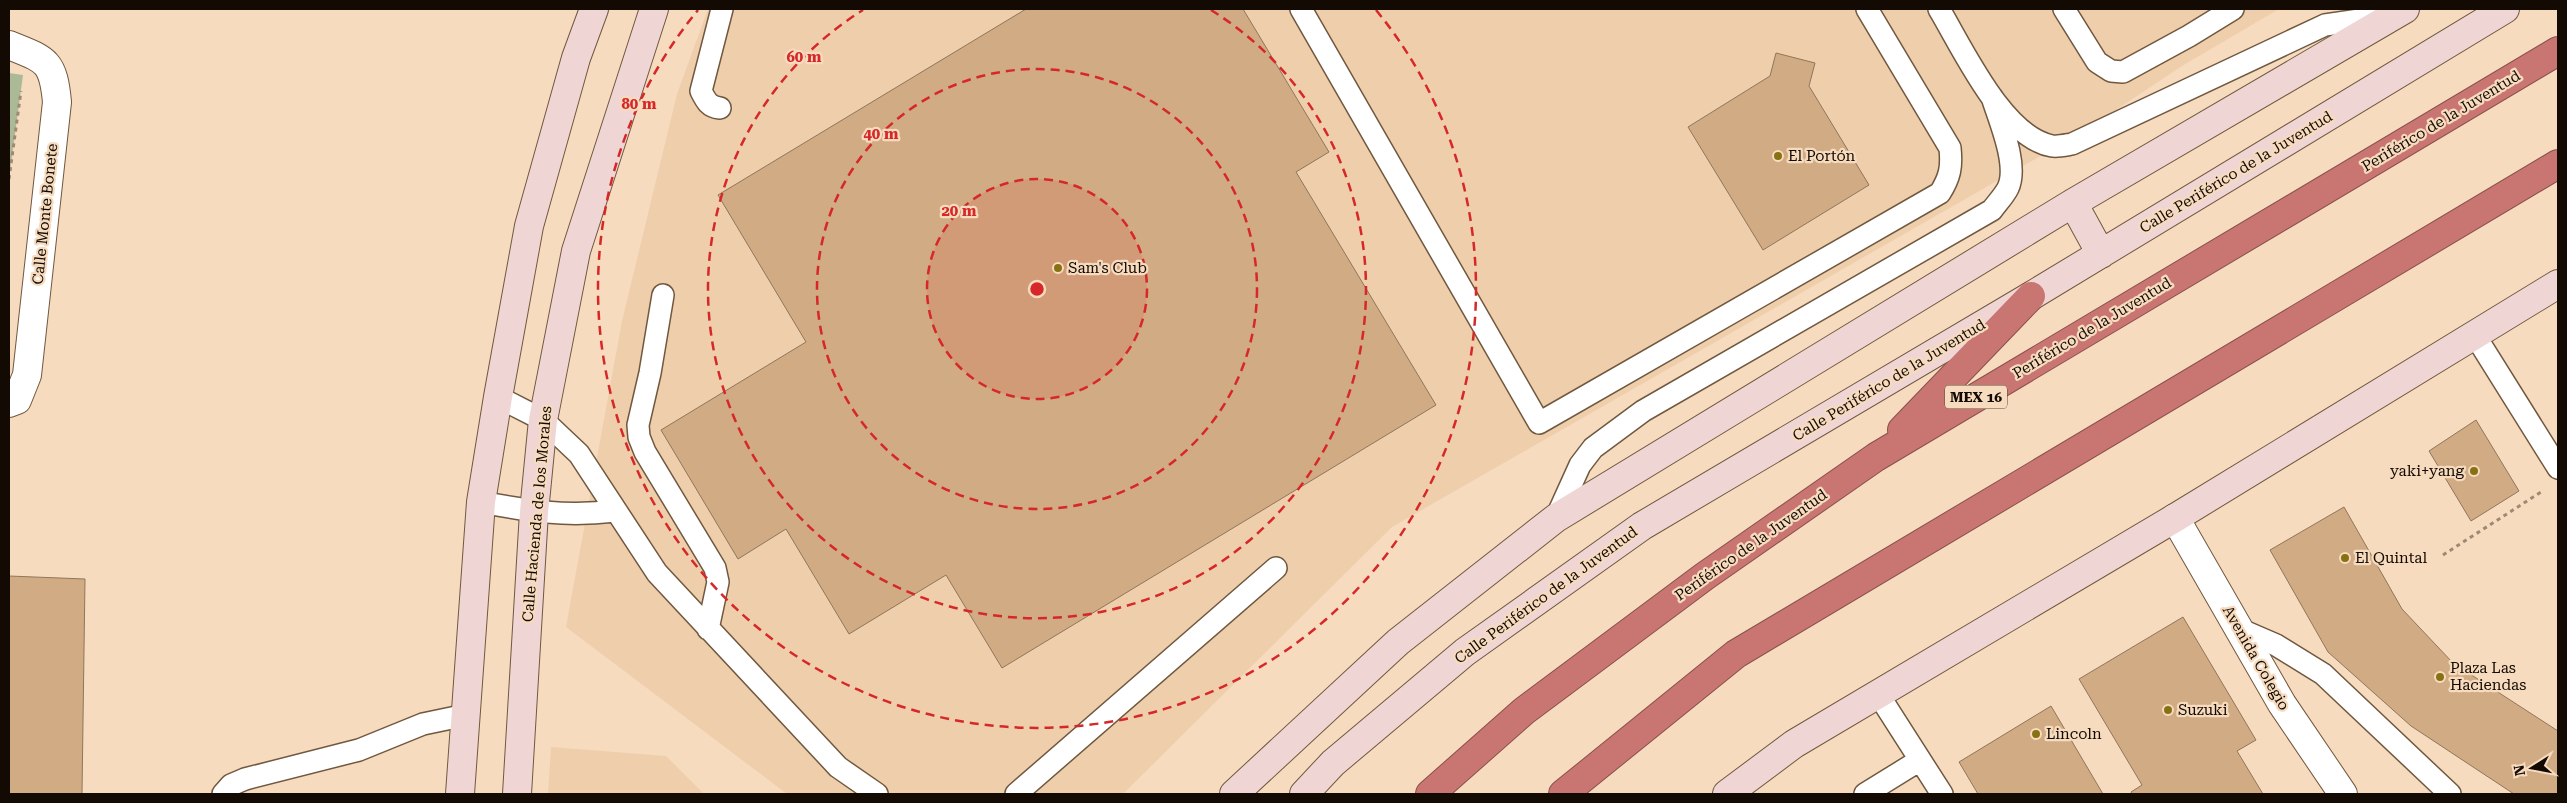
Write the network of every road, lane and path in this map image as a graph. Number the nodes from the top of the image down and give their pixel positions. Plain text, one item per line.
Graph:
1 (594, 9) edge
2 (654, 9) edge
3 (722, 9) edge
4 (1301, 9) edge
5 (1867, 9) edge
6 (1939, 9) edge
7 (2064, 9) edge
8 (2232, 9) edge
9 (2505, 9) edge
10 (2400, 12) edge
11 (9, 45) edge
12 (2558, 51) edge
13 (22, 84) dead end
14 (1992, 97) junction
15 (720, 108) dead end
16 (2558, 164) edge
17 (9, 179) edge
18 (2072, 203) junction
19 (2101, 254) junction
20 (2558, 284) edge
21 (663, 295) dead end
22 (2031, 296) junction
23 (2476, 337) junction
24 (498, 397) junction
25 (9, 403) edge
26 (543, 420) junction
27 (1876, 456) junction
28 (2558, 468) edge
29 (2550, 488) dead end
30 (481, 502) junction
31 (615, 511) junction
32 (534, 512) junction
33 (1556, 518) junction
34 (2175, 518) junction
35 (2443, 555) dead end
36 (1276, 568) dead end
37 (708, 629) junction
38 (2239, 629) junction
39 (1878, 694) junction
40 (466, 715) junction
41 (1920, 760) junction
42 (223, 794) edge
43 (460, 794) edge
44 (517, 794) edge
45 (877, 794) edge
46 (1016, 794) edge
47 (1234, 794) edge
48 (1304, 794) edge
49 (1430, 794) edge
50 (1563, 794) edge
51 (1727, 794) edge
52 (1865, 794) edge
53 (1942, 794) edge
54 (2343, 794) edge
55 (2450, 794) edge

1 - 24 street
2 - 26 street, Calle Hacienda de los Morales
3 - 15 lane
4 - 5 lane
6 - 14 lane
7 - 8 lane
9 - 19 street, Calle Periférico de la Juventud
10 - 14 lane
10 - 18 street
11 - 25 street, Calle Monte Bonete
12 - 27 highway, Periférico de la Juventud / MEX 16
13 - 17 path
14 - 33 lane
16 - 50 highway
18 - 19 street
18 - 33 street
19 - 22 street, Calle Periférico de la Juventud
20 - 23 street
21 - 37 lane
22 - 27 highway
22 - 48 street, Calle Periférico de la Juventud
23 - 28 lane
23 - 34 street
24 - 26 lane
24 - 30 street
26 - 31 lane
26 - 32 street, Calle Hacienda de los Morales
27 - 49 highway, Periférico de la Juventud / MEX 16
29 - 35 path
30 - 32 lane
30 - 40 street
31 - 32 lane
31 - 37 lane
32 - 44 street, Calle Hacienda de los Morales
33 - 47 street
34 - 38 street, Avenida Colegio
34 - 39 street
36 - 46 lane
37 - 45 lane
38 - 54 street, Avenida Colegio
38 - 55 lane
39 - 41 lane
39 - 51 street
40 - 42 lane
40 - 43 street
41 - 52 lane
41 - 53 lane

